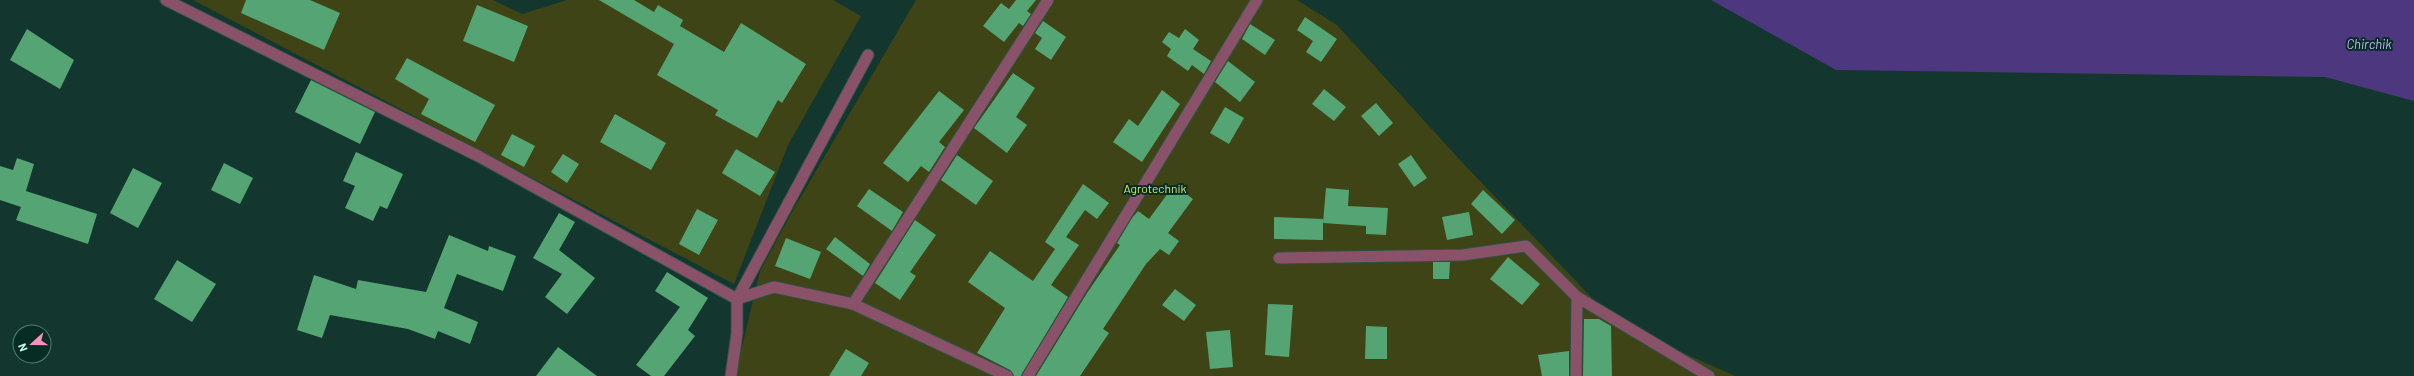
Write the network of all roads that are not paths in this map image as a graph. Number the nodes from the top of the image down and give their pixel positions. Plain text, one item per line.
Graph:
1 (166, 0) edge
2 (1048, 0) edge
3 (1257, 0) edge
4 (868, 54) dead end
5 (1280, 258) dead end
6 (1577, 297) junction
7 (737, 299) junction
8 (853, 304) junction
9 (731, 376) edge
10 (1006, 376) edge
11 (1028, 376) edge
12 (1576, 376) edge
13 (1708, 376) edge

1 - 7 street
2 - 8 street
3 - 11 street
4 - 7 street
5 - 6 street
6 - 12 street
6 - 13 street
7 - 8 street
7 - 9 street
8 - 10 street

